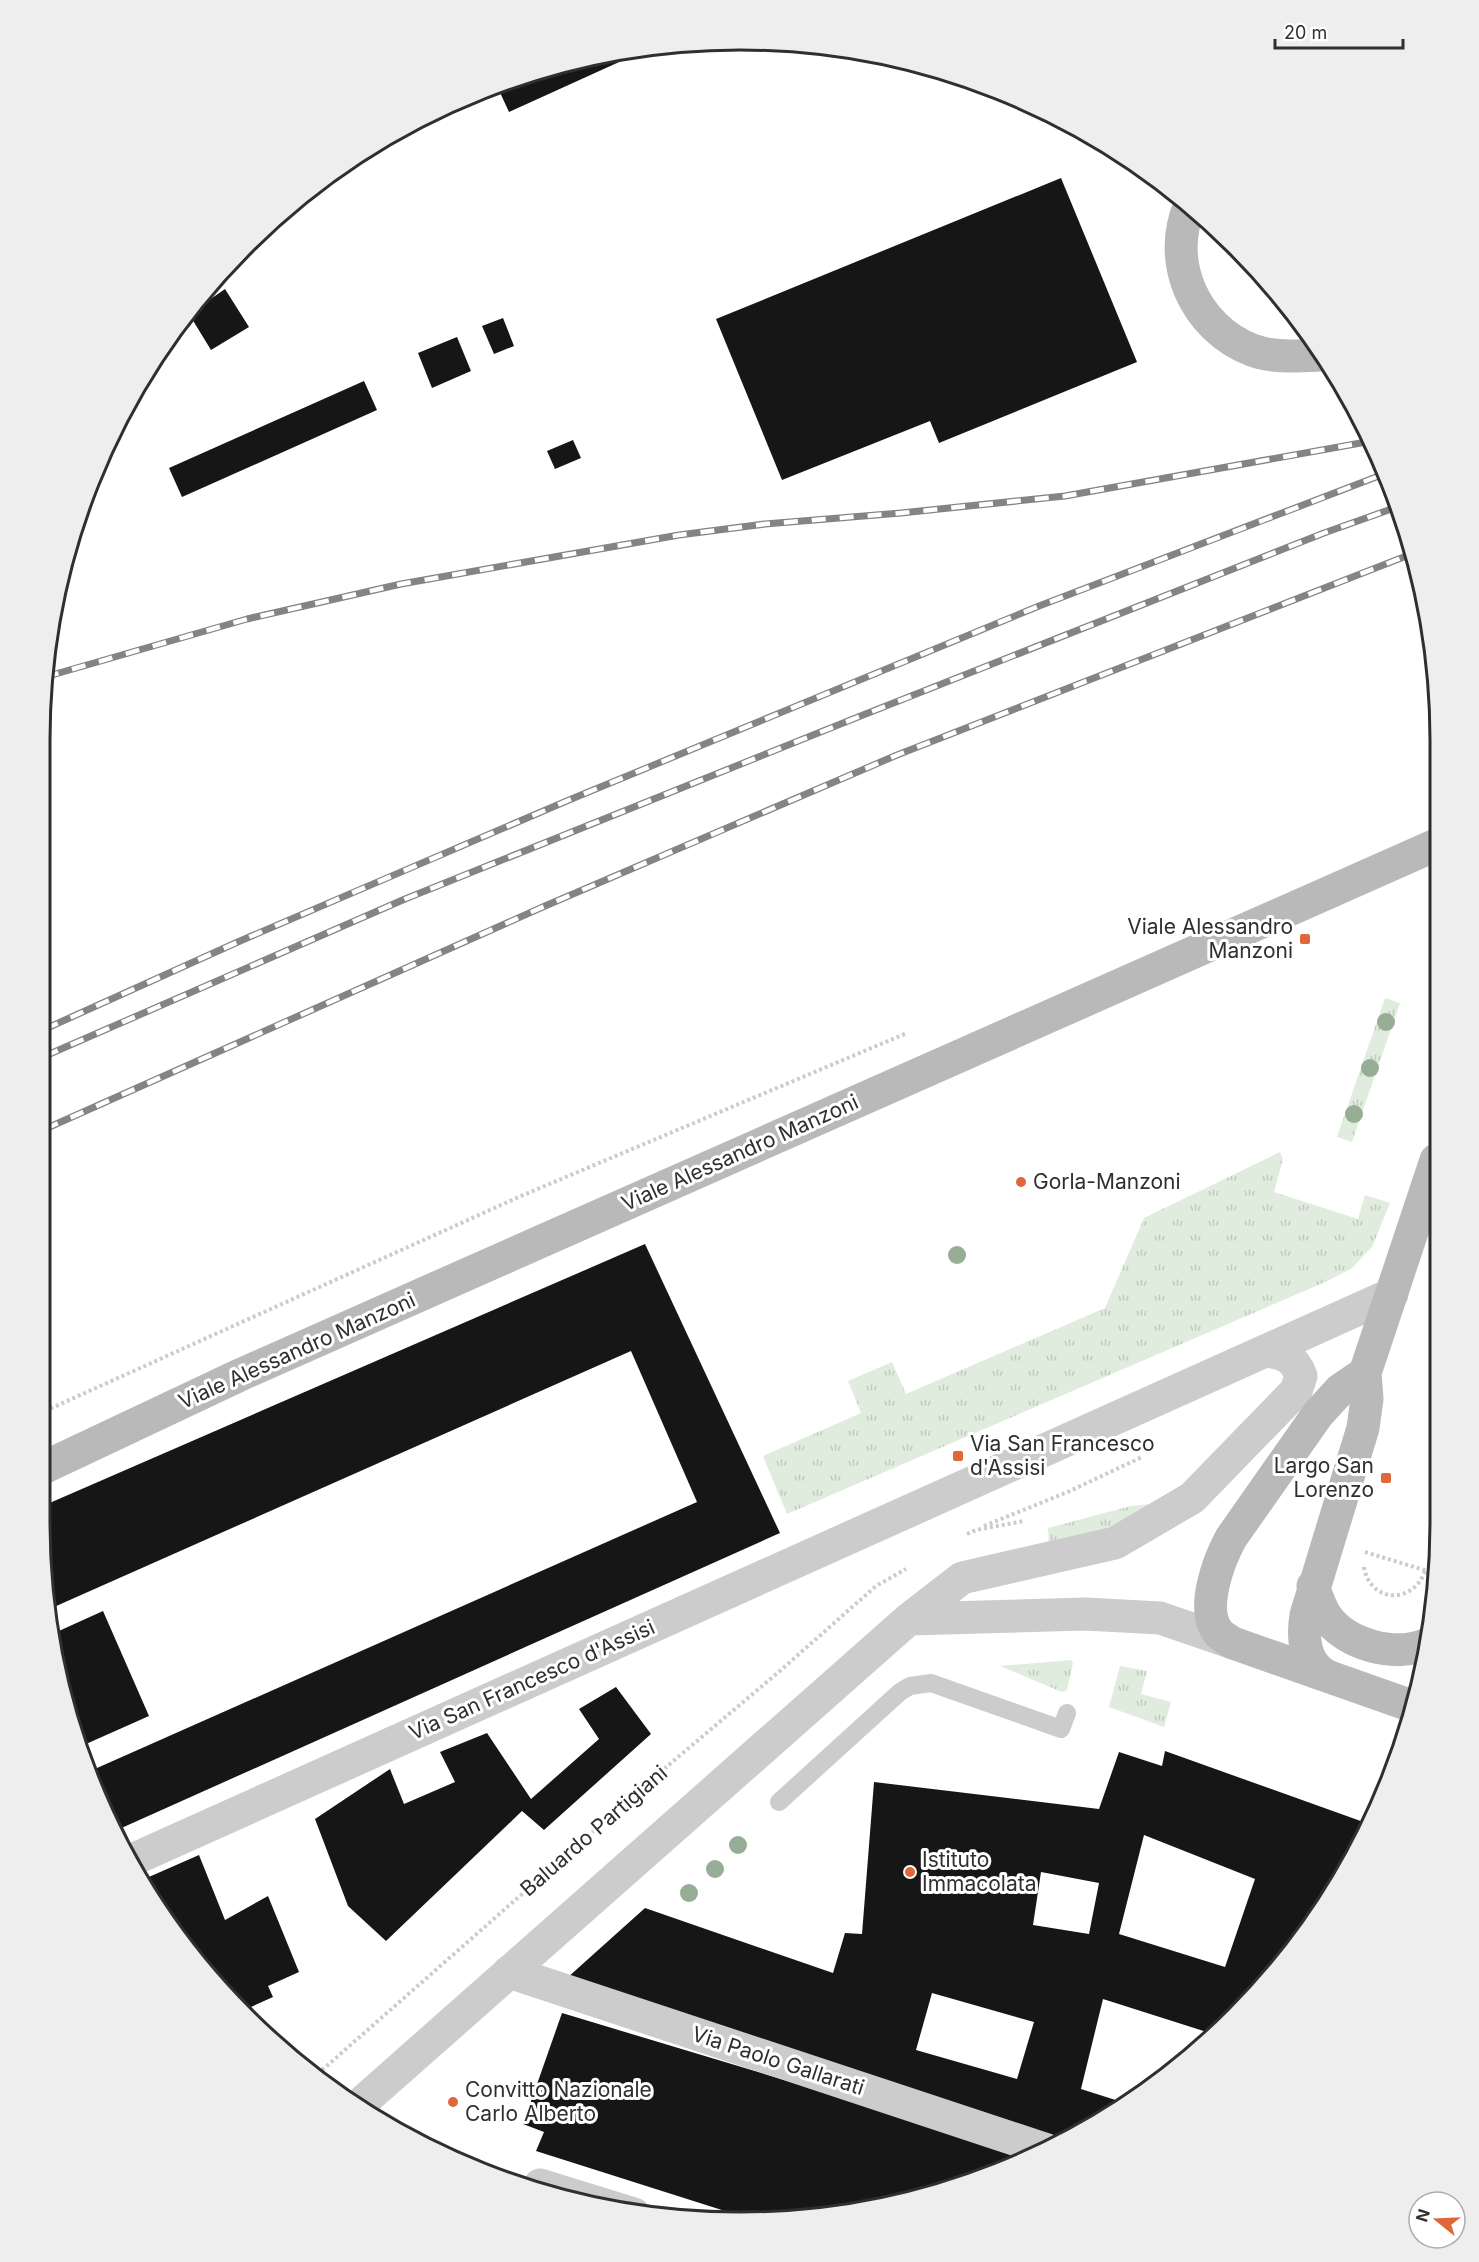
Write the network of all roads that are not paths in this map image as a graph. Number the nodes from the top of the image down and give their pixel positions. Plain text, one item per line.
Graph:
1 (1188, 215) edge
2 (1312, 355) edge
3 (1430, 848) edge
4 (1430, 1178) edge
5 (1392, 1294) junction
6 (1265, 1351) junction
7 (1365, 1373) junction
8 (50, 1465) edge
9 (1310, 1600) junction
10 (909, 1619) junction
11 (1233, 1643) junction
12 (1418, 1646) edge
13 (1263, 1654) junction
14 (1330, 1677) junction
15 (1405, 1704) edge
16 (1067, 1713) dead end
17 (779, 1802) dead end
18 (137, 1858) edge
19 (509, 1972) junction
20 (364, 2101) edge
21 (1035, 2146) edge

1 - 2 main road
3 - 8 main road, Viale Alessandro Manzoni
4 - 5 main road
5 - 6 street, Via San Francesco d'Assisi
5 - 7 main road
6 - 10 street
6 - 18 street, Via San Francesco d'Assisi
7 - 9 main road
7 - 11 main road
9 - 12 main road
9 - 13 main road
9 - 14 main road
10 - 11 street
10 - 19 street
11 - 13 main road
13 - 14 main road
14 - 15 main road
16 - 17 lane
19 - 20 street
19 - 21 street, Via Paolo Gallarati

